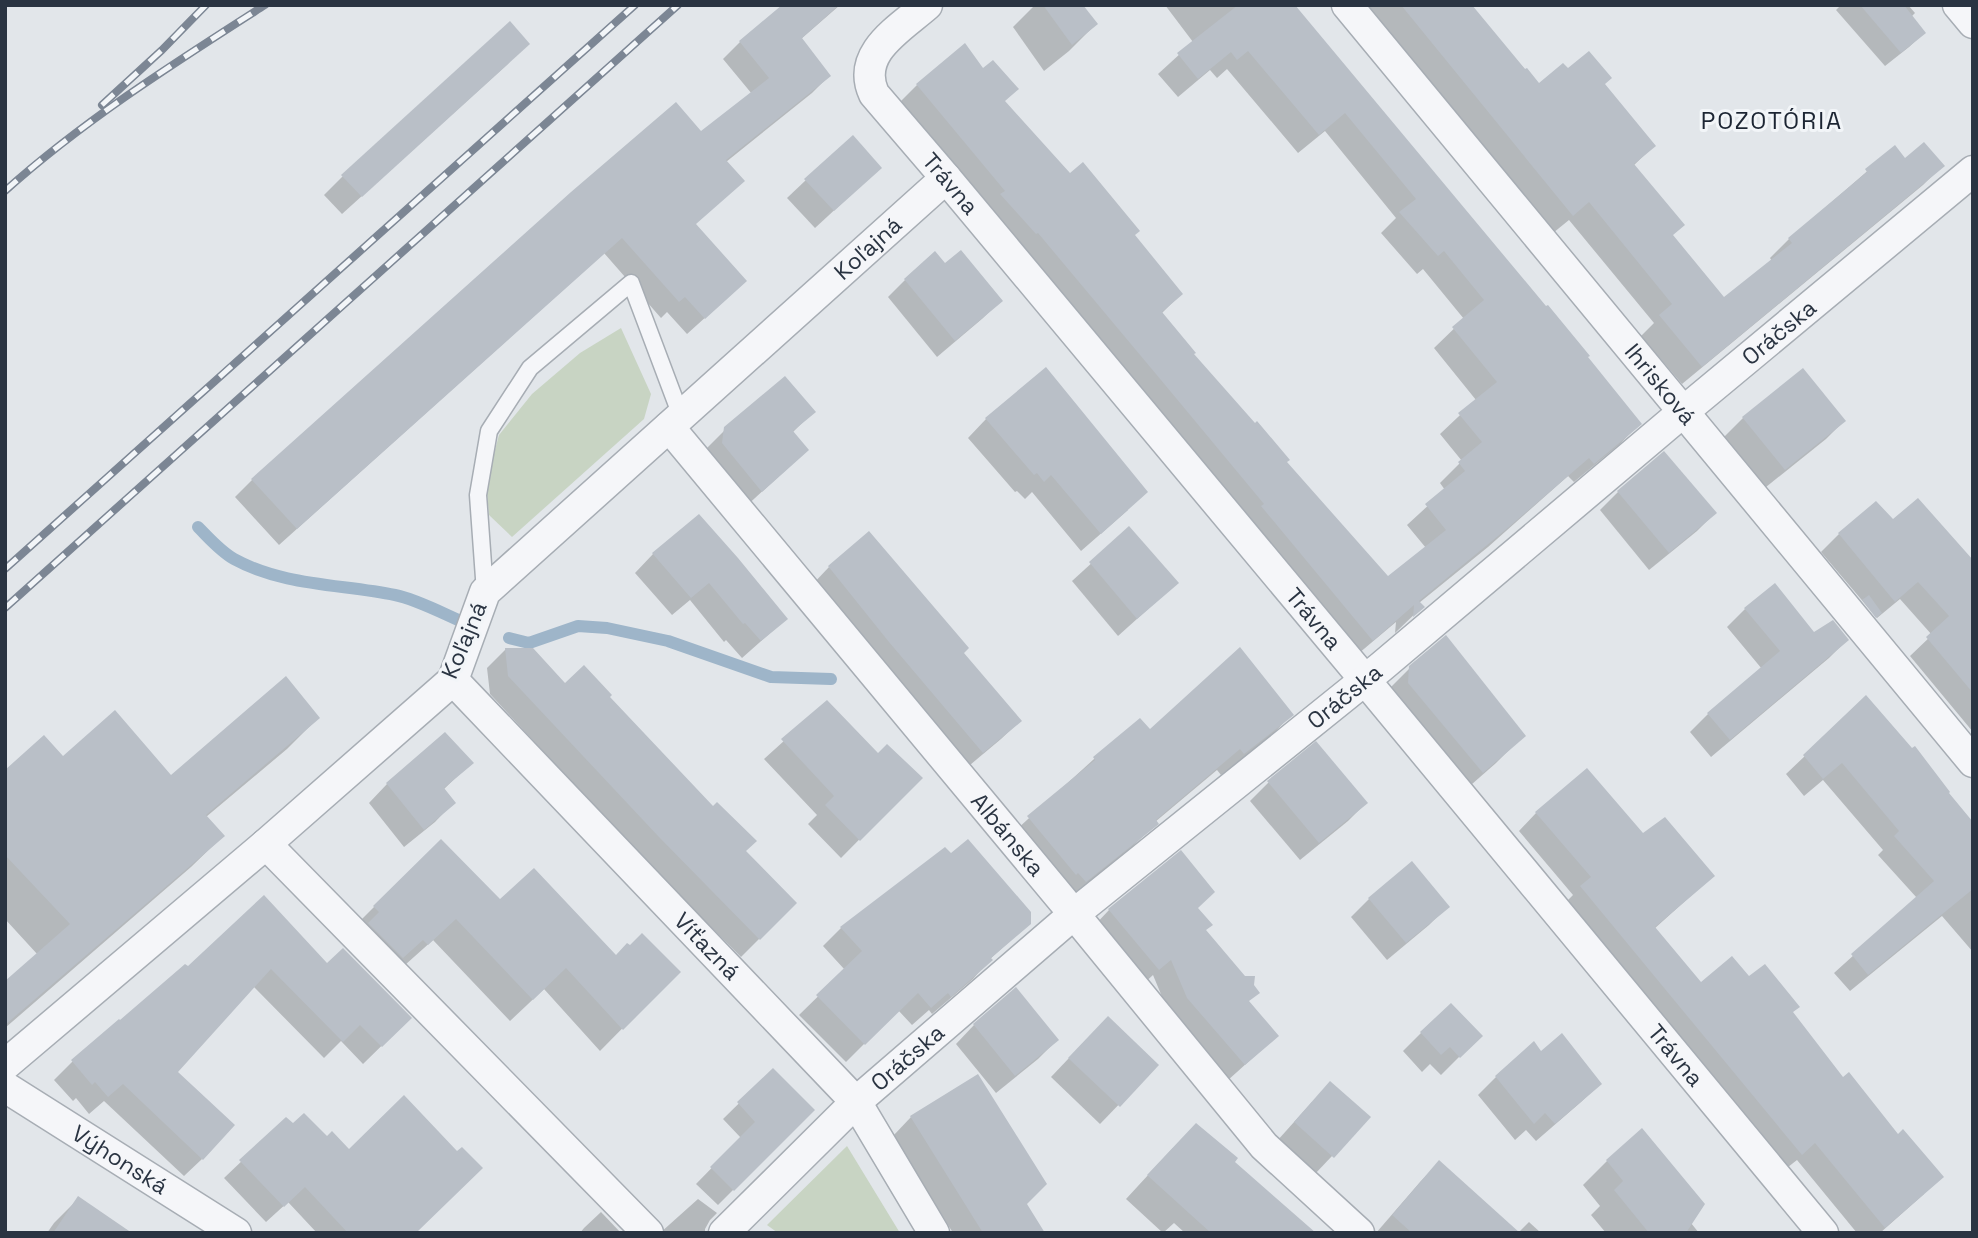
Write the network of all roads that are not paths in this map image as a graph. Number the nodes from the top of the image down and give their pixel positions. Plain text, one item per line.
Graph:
1 (928, 5) edge
2 (1347, 5) edge
3 (1958, 5) edge
4 (1973, 23) edge
5 (1973, 171) edge
6 (946, 178) junction
7 (1683, 412) junction
8 (675, 422) junction
9 (485, 592) junction
10 (453, 680) junction
11 (1365, 680) junction
12 (1973, 762) edge
13 (266, 844) junction
14 (1074, 914) junction
15 (5, 1065) edge
16 (5, 1087) edge
17 (856, 1102) junction
18 (236, 1233) edge
19 (648, 1233) edge
20 (724, 1233) edge
21 (934, 1233) edge
22 (1359, 1233) edge
23 (1823, 1233) edge

1 - 6 street, Trávna
2 - 7 street, Ihrisková
3 - 4 street
5 - 7 street, Oráčska
6 - 8 street, Koľajná
6 - 11 street, Trávna
7 - 11 street, Oráčska
7 - 12 street, Ihrisková
8 - 9 street, Koľajná
8 - 9 lane
8 - 14 street, Albánska
9 - 10 street, Koľajná
10 - 13 street, Koľajná
10 - 17 street, Víťazná
11 - 14 street, Oráčska
11 - 23 street, Trávna
13 - 15 street, Koľajná
13 - 19 street
14 - 17 street, Oráčska
14 - 22 street, Albánska
16 - 18 street, Výhonská
17 - 20 street, Oráčska
17 - 21 street, Víťazná

